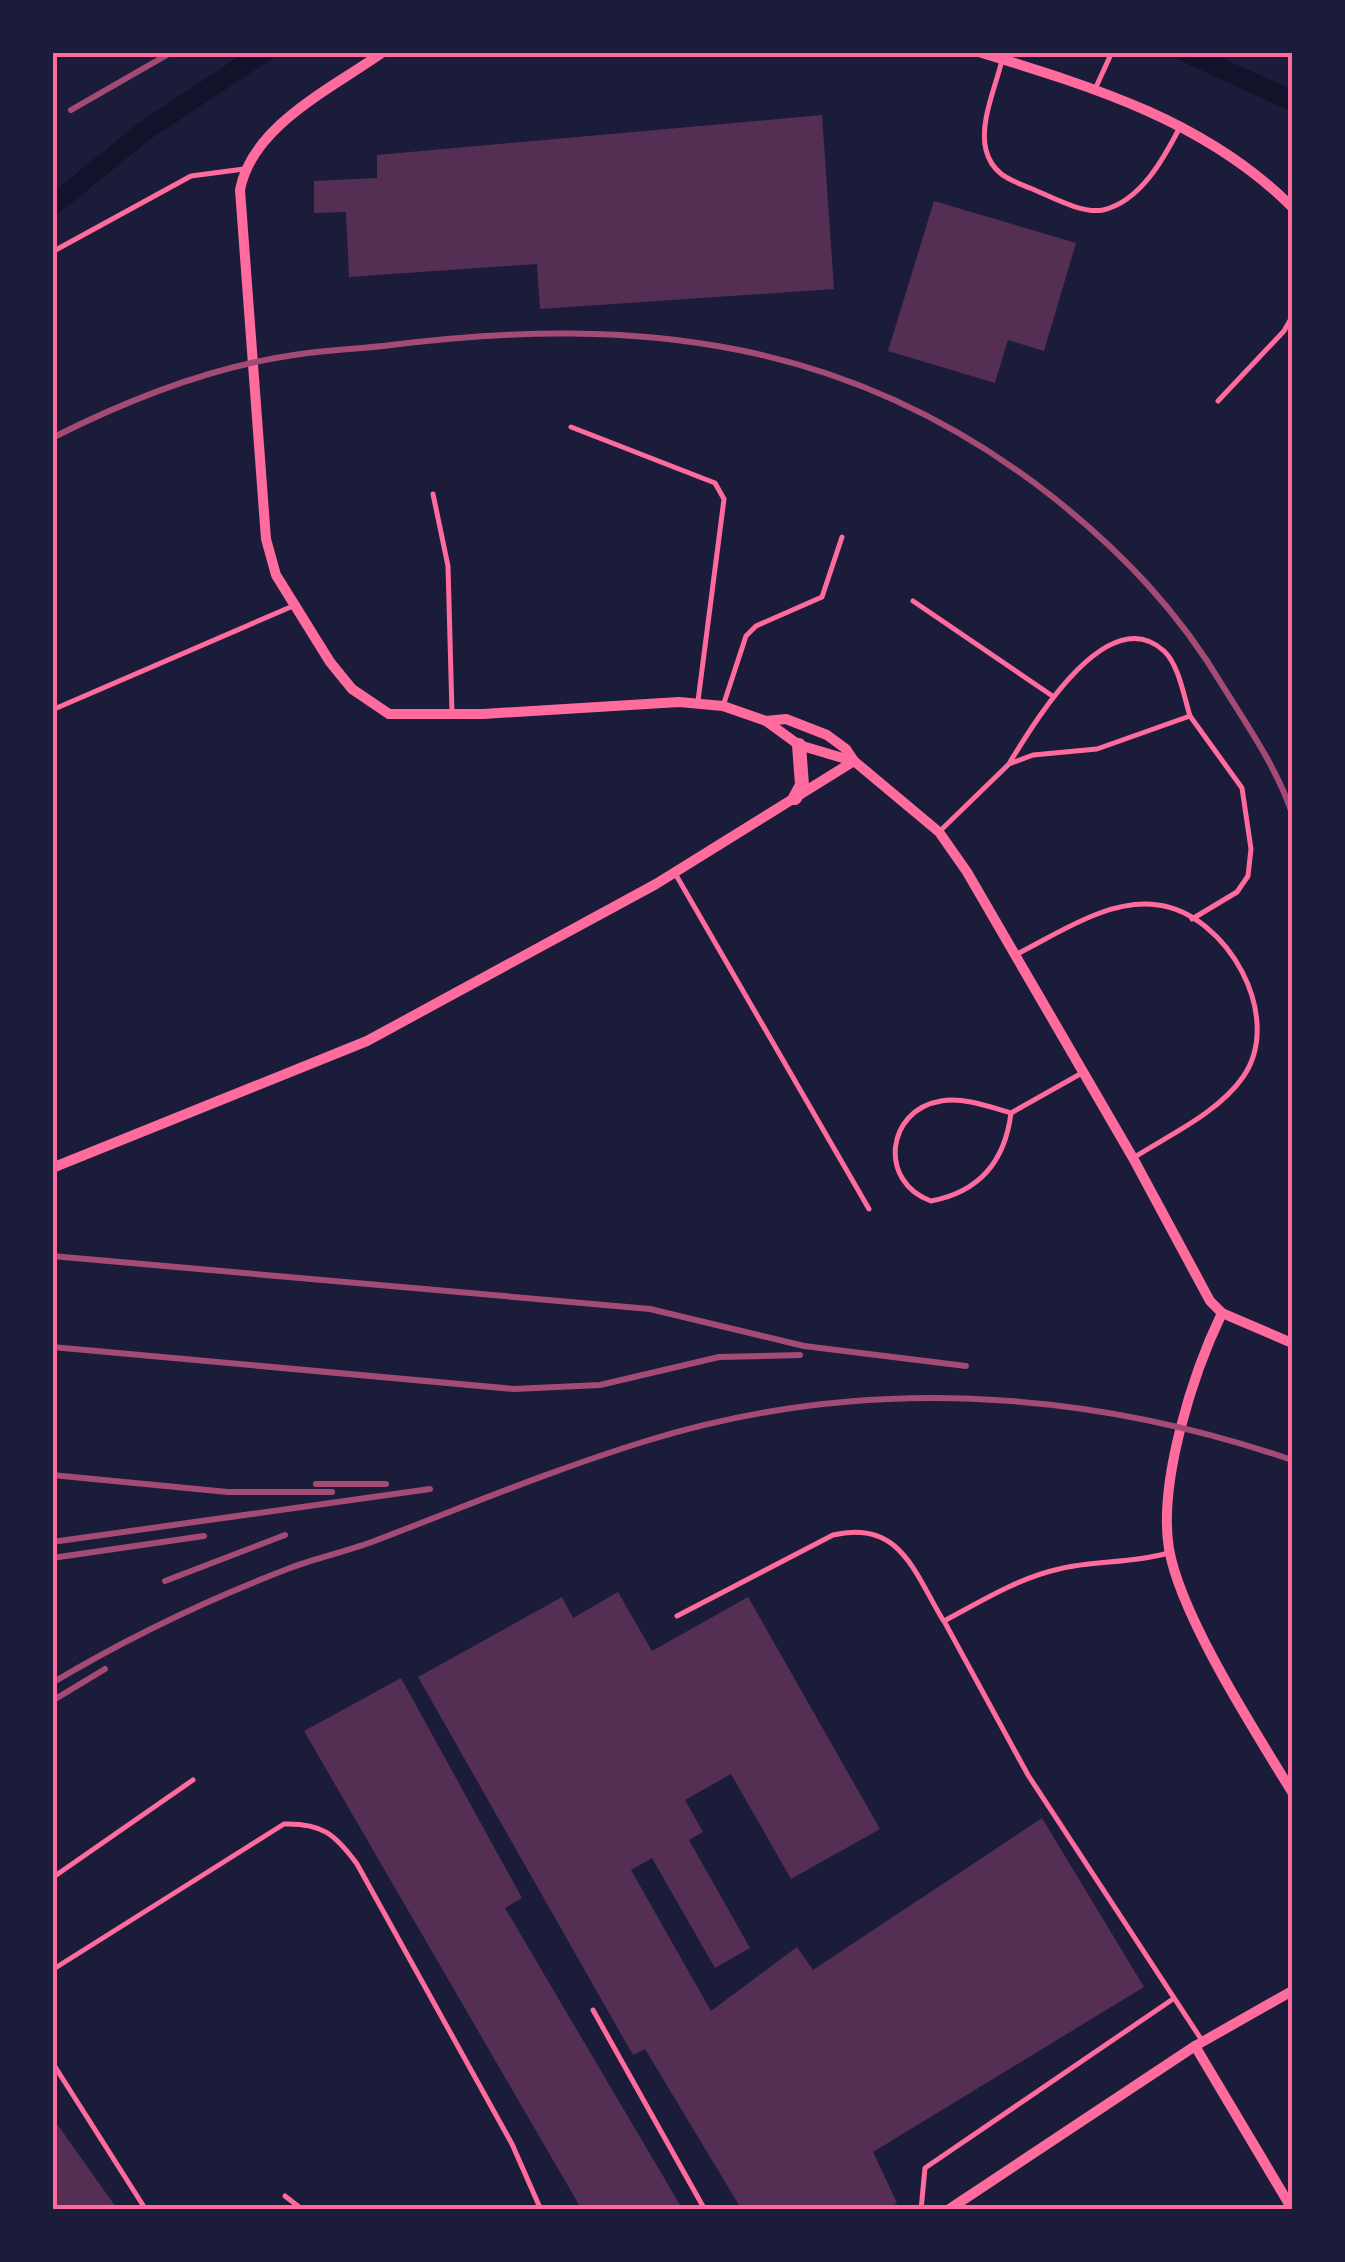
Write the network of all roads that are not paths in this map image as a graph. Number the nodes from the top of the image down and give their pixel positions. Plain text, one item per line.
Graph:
1 (383, 52) edge
2 (979, 52) edge
3 (1112, 52) edge
4 (1002, 60) junction
5 (1096, 87) junction
6 (1180, 127) junction
7 (244, 170) junction
8 (1292, 206) edge
9 (52, 252) edge
10 (1292, 317) edge
11 (1218, 401) dead end
12 (571, 426) dead end
13 (433, 494) dead end
14 (842, 537) dead end
15 (913, 601) dead end
16 (293, 606) junction
17 (1052, 696) junction
18 (697, 704) junction
19 (723, 706) junction
20 (52, 710) edge
21 (452, 713) junction
22 (1190, 716) junction
23 (766, 721) junction
24 (799, 745) junction
25 (854, 761) junction
26 (1009, 764) junction
27 (795, 798) junction
28 (939, 832) junction
29 (675, 872) junction
30 (1192, 919) junction
31 (1017, 954) junction
32 (1083, 1072) junction
33 (1011, 1113) junction
34 (1133, 1158) junction
35 (52, 1168) edge
36 (868, 1209) dead end
37 (1222, 1313) junction
38 (1292, 1343) edge
39 (1170, 1552) junction
40 (677, 1616) dead end
41 (944, 1622) junction
42 (193, 1780) dead end
43 (1292, 1792) edge
44 (52, 1878) edge
45 (52, 1970) edge
46 (1292, 1991) edge
47 (1174, 1998) junction
48 (593, 2010) dead end
49 (1199, 2044) junction
50 (52, 2062) edge
51 (285, 2196) dead end
52 (1292, 2209) edge
53 (146, 2210) edge
54 (303, 2210) edge
55 (541, 2210) edge
56 (704, 2210) edge
57 (921, 2210) edge
58 (948, 2210) edge

1 - 7 street
2 - 4 street
3 - 5 lane
4 - 5 street
4 - 6 lane
5 - 6 street
6 - 8 street
7 - 9 lane
7 - 16 street
10 - 11 lane
12 - 18 lane
13 - 21 lane
14 - 19 lane
15 - 17 lane
16 - 20 lane
16 - 21 street
17 - 22 lane
17 - 26 lane
18 - 19 street
18 - 21 street
19 - 23 street
22 - 26 lane
22 - 30 lane
23 - 24 street
23 - 25 street
24 - 25 street
24 - 27 street
25 - 27 street
25 - 28 street
26 - 28 lane
27 - 29 street
28 - 31 street
29 - 35 street
29 - 36 lane
30 - 31 lane
30 - 34 lane
31 - 32 street
32 - 33 lane
32 - 34 street
33 - 33 lane
34 - 37 street
37 - 38 street
37 - 39 street
39 - 41 lane
39 - 43 street
40 - 41 lane
41 - 47 lane
42 - 44 lane
45 - 55 lane
46 - 49 street
47 - 49 lane
47 - 57 lane
48 - 56 lane
49 - 52 street
49 - 58 street
50 - 53 lane
51 - 54 lane

